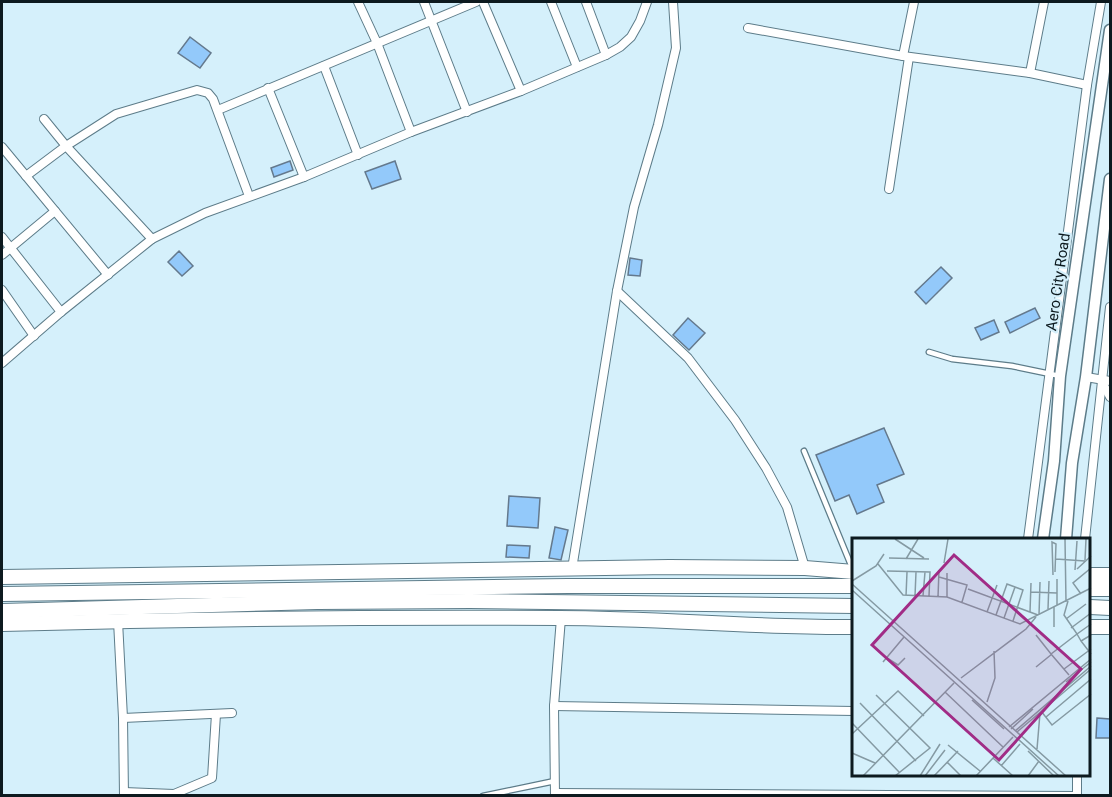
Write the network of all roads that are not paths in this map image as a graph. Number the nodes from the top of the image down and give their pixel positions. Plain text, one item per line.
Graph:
1 (358, 2) edge
2 (424, 2) edge
3 (476, 2) edge
4 (483, 2) edge
5 (551, 2) edge
6 (586, 2) edge
7 (647, 2) edge
8 (673, 2) edge
9 (914, 2) edge
10 (1044, 2) edge
11 (1101, 2) edge
12 (431, 20) junction
13 (748, 28) dead end
14 (1110, 30) edge
15 (377, 43) junction
16 (606, 55) junction
17 (906, 56) junction
18 (324, 66) junction
19 (577, 66) junction
20 (1030, 73) junction
21 (1087, 85) junction
22 (268, 88) junction
23 (521, 91) junction
24 (218, 110) junction
25 (467, 112) junction
26 (44, 119) dead end
27 (411, 132) junction
28 (66, 146) junction
29 (2, 147) edge
30 (358, 155) junction
31 (26, 176) junction
32 (304, 177) junction
33 (1110, 179) edge
34 (889, 189) dead end
35 (249, 196) junction
36 (55, 211) junction
37 (2, 237) edge
38 (152, 239) junction
39 (10, 248) junction
40 (2, 255) edge
41 (108, 275) junction
42 (2, 290) edge
43 (617, 291) junction
44 (1110, 307) edge
45 (61, 312) junction
46 (34, 336) junction
47 (930, 352) dead end
48 (2, 363) edge
49 (1054, 375) junction
50 (1086, 377) junction
51 (1106, 380) edge
52 (1110, 396) edge
53 (804, 451) dead end
54 (1028, 538) edge
55 (1043, 538) edge
56 (1066, 538) edge
57 (1085, 538) edge
58 (852, 567) edge
59 (805, 568) junction
60 (572, 569) junction
61 (852, 572) edge
62 (1091, 575) edge
63 (1110, 576) edge
64 (2, 577) edge
65 (852, 586) edge
66 (1091, 589) edge
67 (1110, 589) edge
68 (2, 594) edge
69 (852, 606) edge
70 (1091, 608) edge
71 (1110, 608) edge
72 (2, 610) edge
73 (561, 618) junction
74 (118, 621) junction
75 (2, 624) edge
76 (852, 627) edge
77 (1091, 627) edge
78 (1110, 627) edge
79 (554, 706) junction
80 (852, 711) edge
81 (232, 713) dead end
82 (216, 714) junction
83 (123, 718) junction
84 (1077, 776) edge
85 (555, 781) junction
86 (124, 794) edge
87 (555, 794) edge
88 (483, 795) edge

1 - 15 street
2 - 12 street
3 - 12 street
4 - 23 street
5 - 19 street
6 - 16 street
7 - 16 street
8 - 43 street
9 - 17 street
10 - 20 street
11 - 21 street
12 - 15 street
12 - 25 street
13 - 17 street
14 - 49 street, Aero City Road
15 - 18 street
15 - 27 street
16 - 19 street
17 - 20 street
17 - 34 street
18 - 22 street
18 - 30 street
19 - 23 street
20 - 21 street
21 - 49 street
22 - 24 street
22 - 32 street
23 - 25 street
24 - 28 street
24 - 35 street
25 - 27 street
26 - 28 street
27 - 30 street
28 - 31 street
28 - 38 street
29 - 31 street
30 - 32 street
31 - 36 street
32 - 35 street
33 - 50 street
35 - 38 street
36 - 39 street
36 - 41 street
37 - 39 street
38 - 41 street
39 - 40 street
39 - 45 street
41 - 45 street
42 - 46 street
43 - 59 street
43 - 60 street
44 - 51 street
45 - 46 street
46 - 48 street
47 - 49 lane
49 - 54 street
49 - 55 street, Aero City Road
50 - 51 street
50 - 56 street
51 - 52 street
51 - 57 street
53 - 58 lane
59 - 60 main road
59 - 61 main road
60 - 64 main road
62 - 63 main road
65 - 68 main road
66 - 67 main road
69 - 72 main road
70 - 71 main road
73 - 74 main road
73 - 76 main road
73 - 79 street
74 - 75 main road
74 - 83 street
77 - 78 main road
79 - 80 street
79 - 85 street
81 - 82 street
82 - 83 street
82 - 86 street
83 - 86 street
84 - 87 street
85 - 87 street
85 - 88 lane

